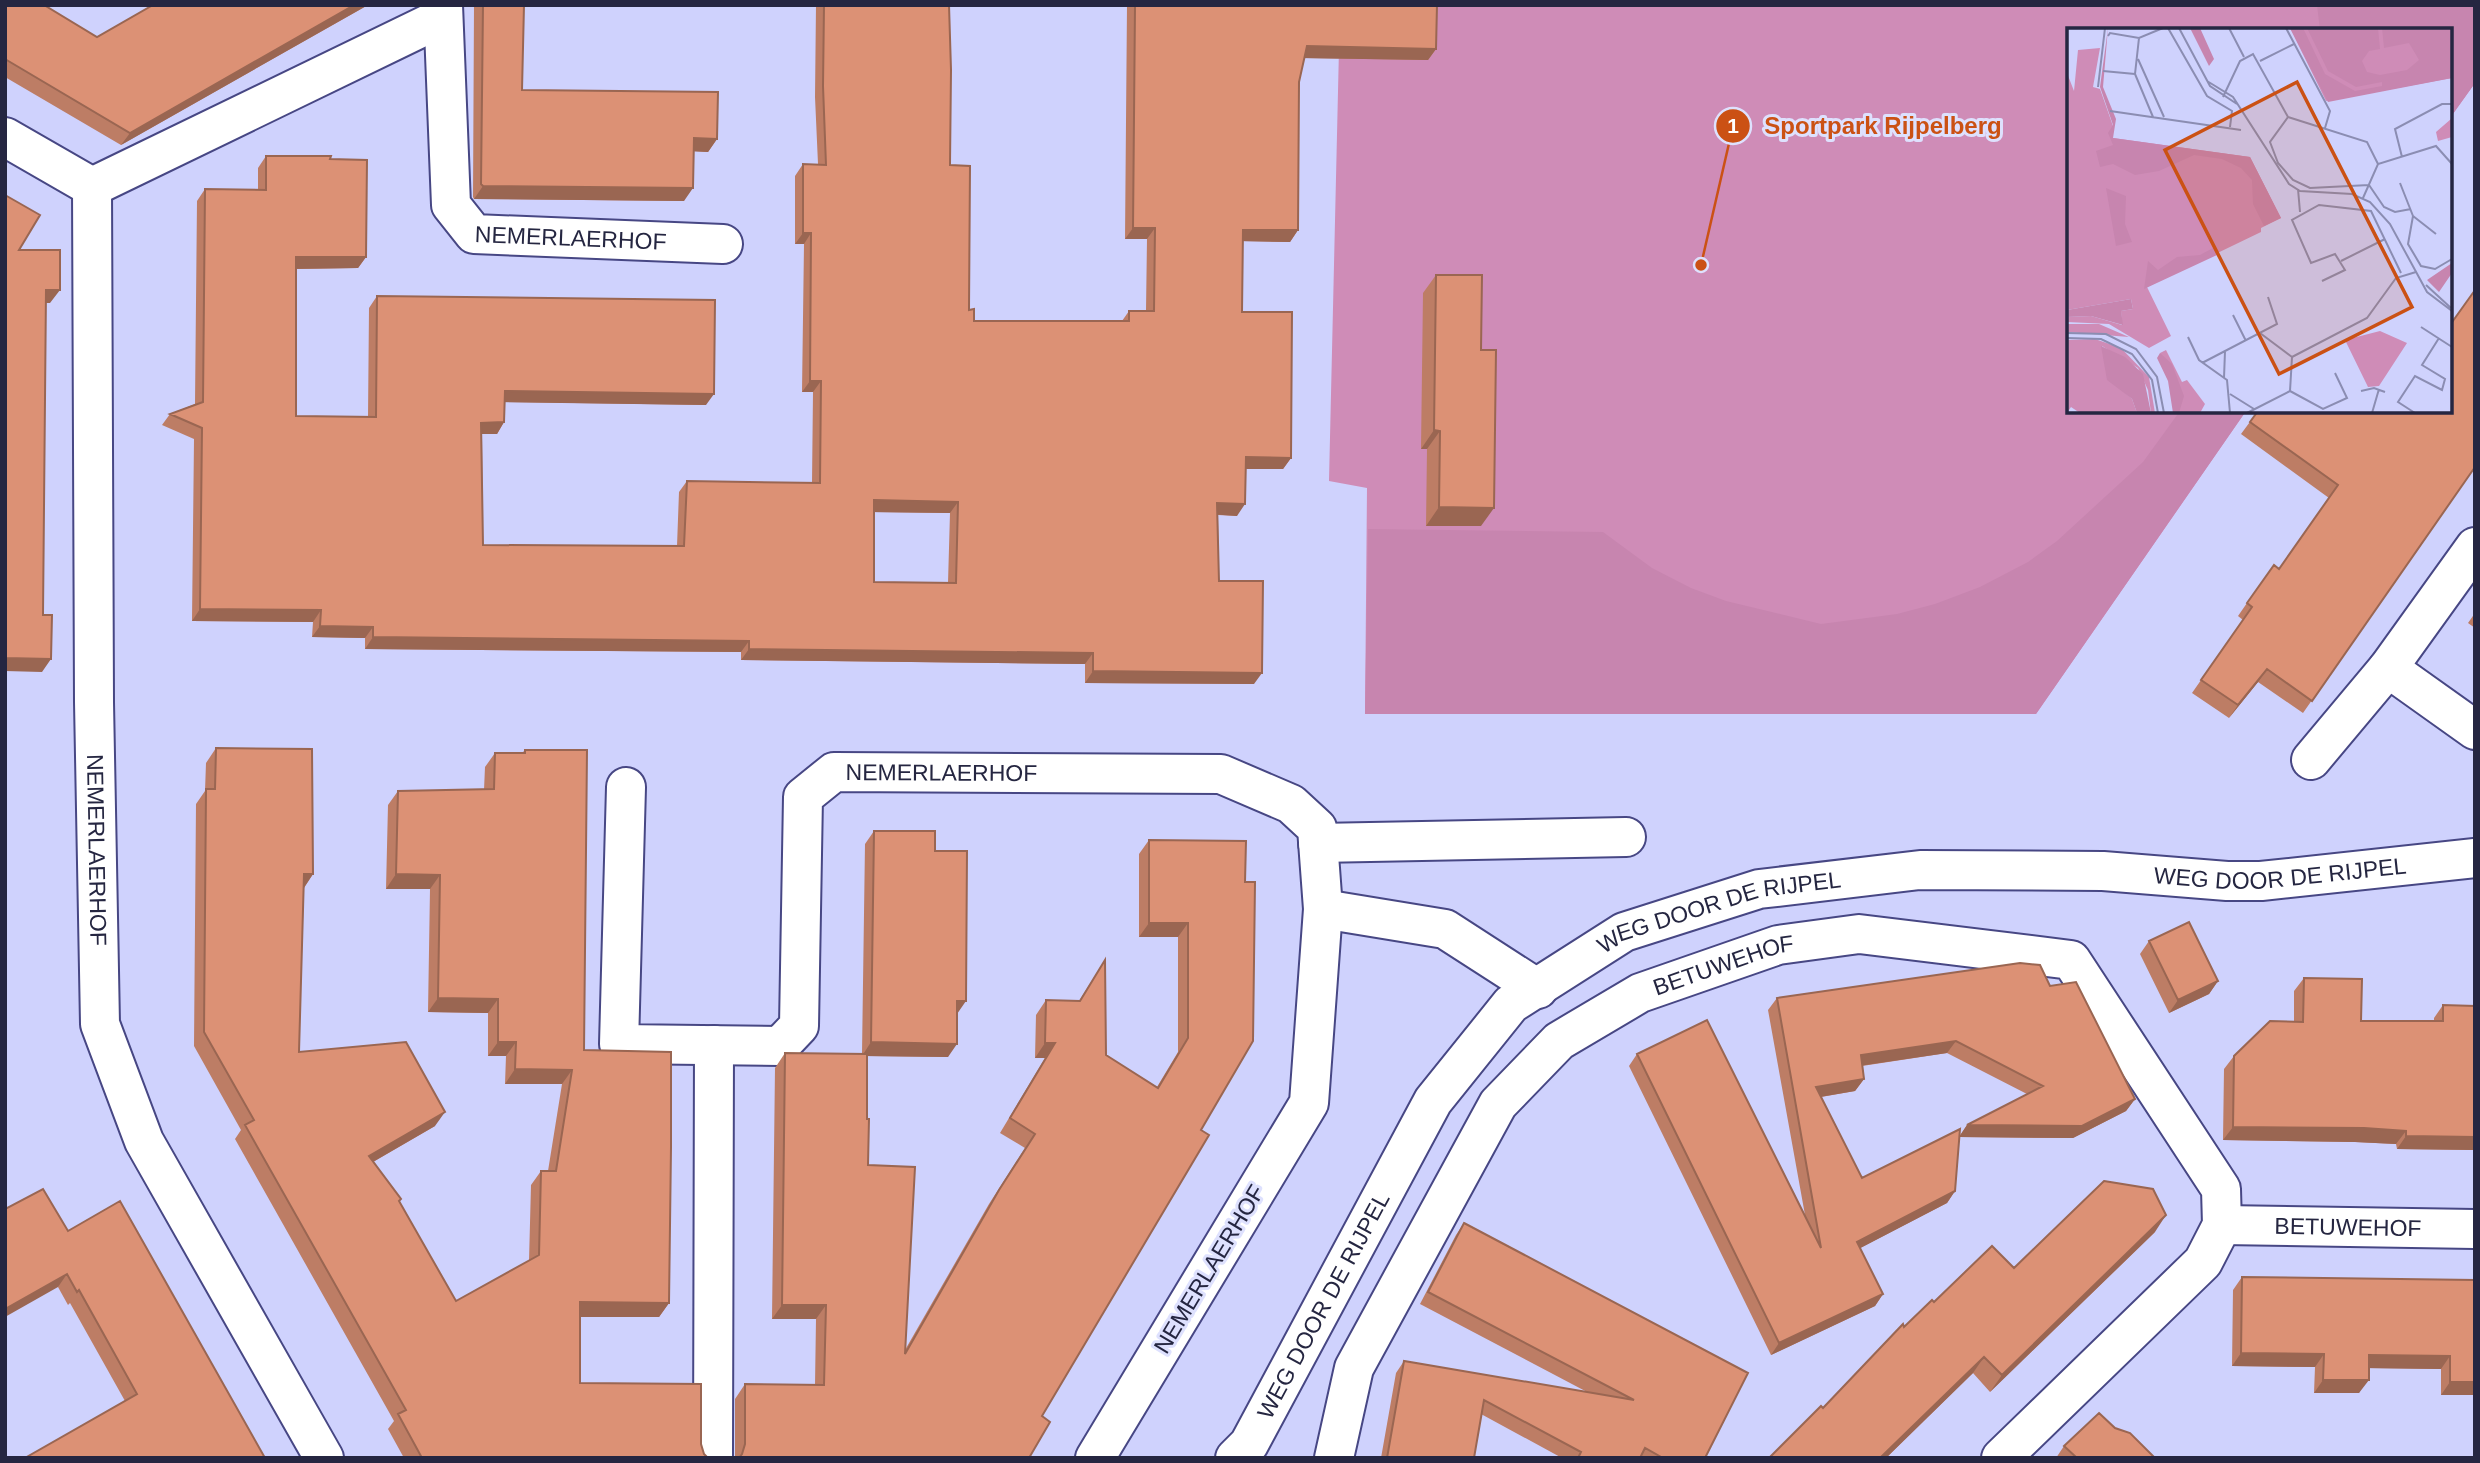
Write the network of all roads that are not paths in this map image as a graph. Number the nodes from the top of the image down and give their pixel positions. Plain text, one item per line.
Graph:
1 (443, 11) edge
2 (5, 137) edge
3 (92, 187) junction
4 (723, 244) dead end
5 (2475, 547) edge
6 (2388, 668) junction
7 (2475, 730) edge
8 (2311, 760) dead end
9 (626, 788) dead end
10 (1626, 837) dead end
11 (1318, 843) junction
12 (2475, 858) edge
13 (1323, 909) junction
14 (1538, 989) junction
15 (714, 1045) junction
16 (2222, 1225) junction
17 (2475, 1229) edge
18 (324, 1458) edge
19 (713, 1458) edge
20 (1095, 1458) edge
21 (1235, 1458) edge
22 (1334, 1458) edge
23 (2001, 1458) edge

1 - 3 street, NEMERLAERHOF
1 - 4 street, NEMERLAERHOF
2 - 3 street
3 - 18 street, NEMERLAERHOF
5 - 6 street
6 - 7 street
6 - 8 street
9 - 15 street, NEMERLAERHOF
10 - 11 street
11 - 13 street, NEMERLAERHOF
11 - 15 street, NEMERLAERHOF
12 - 14 street, WEG DOOR DE RIJPEL
13 - 14 street
13 - 20 street, NEMERLAERHOF
14 - 21 street, WEG DOOR DE RIJPEL
15 - 19 street
16 - 17 street, BETUWEHOF
16 - 22 street, BETUWEHOF
16 - 23 street, BETUWEHOF

